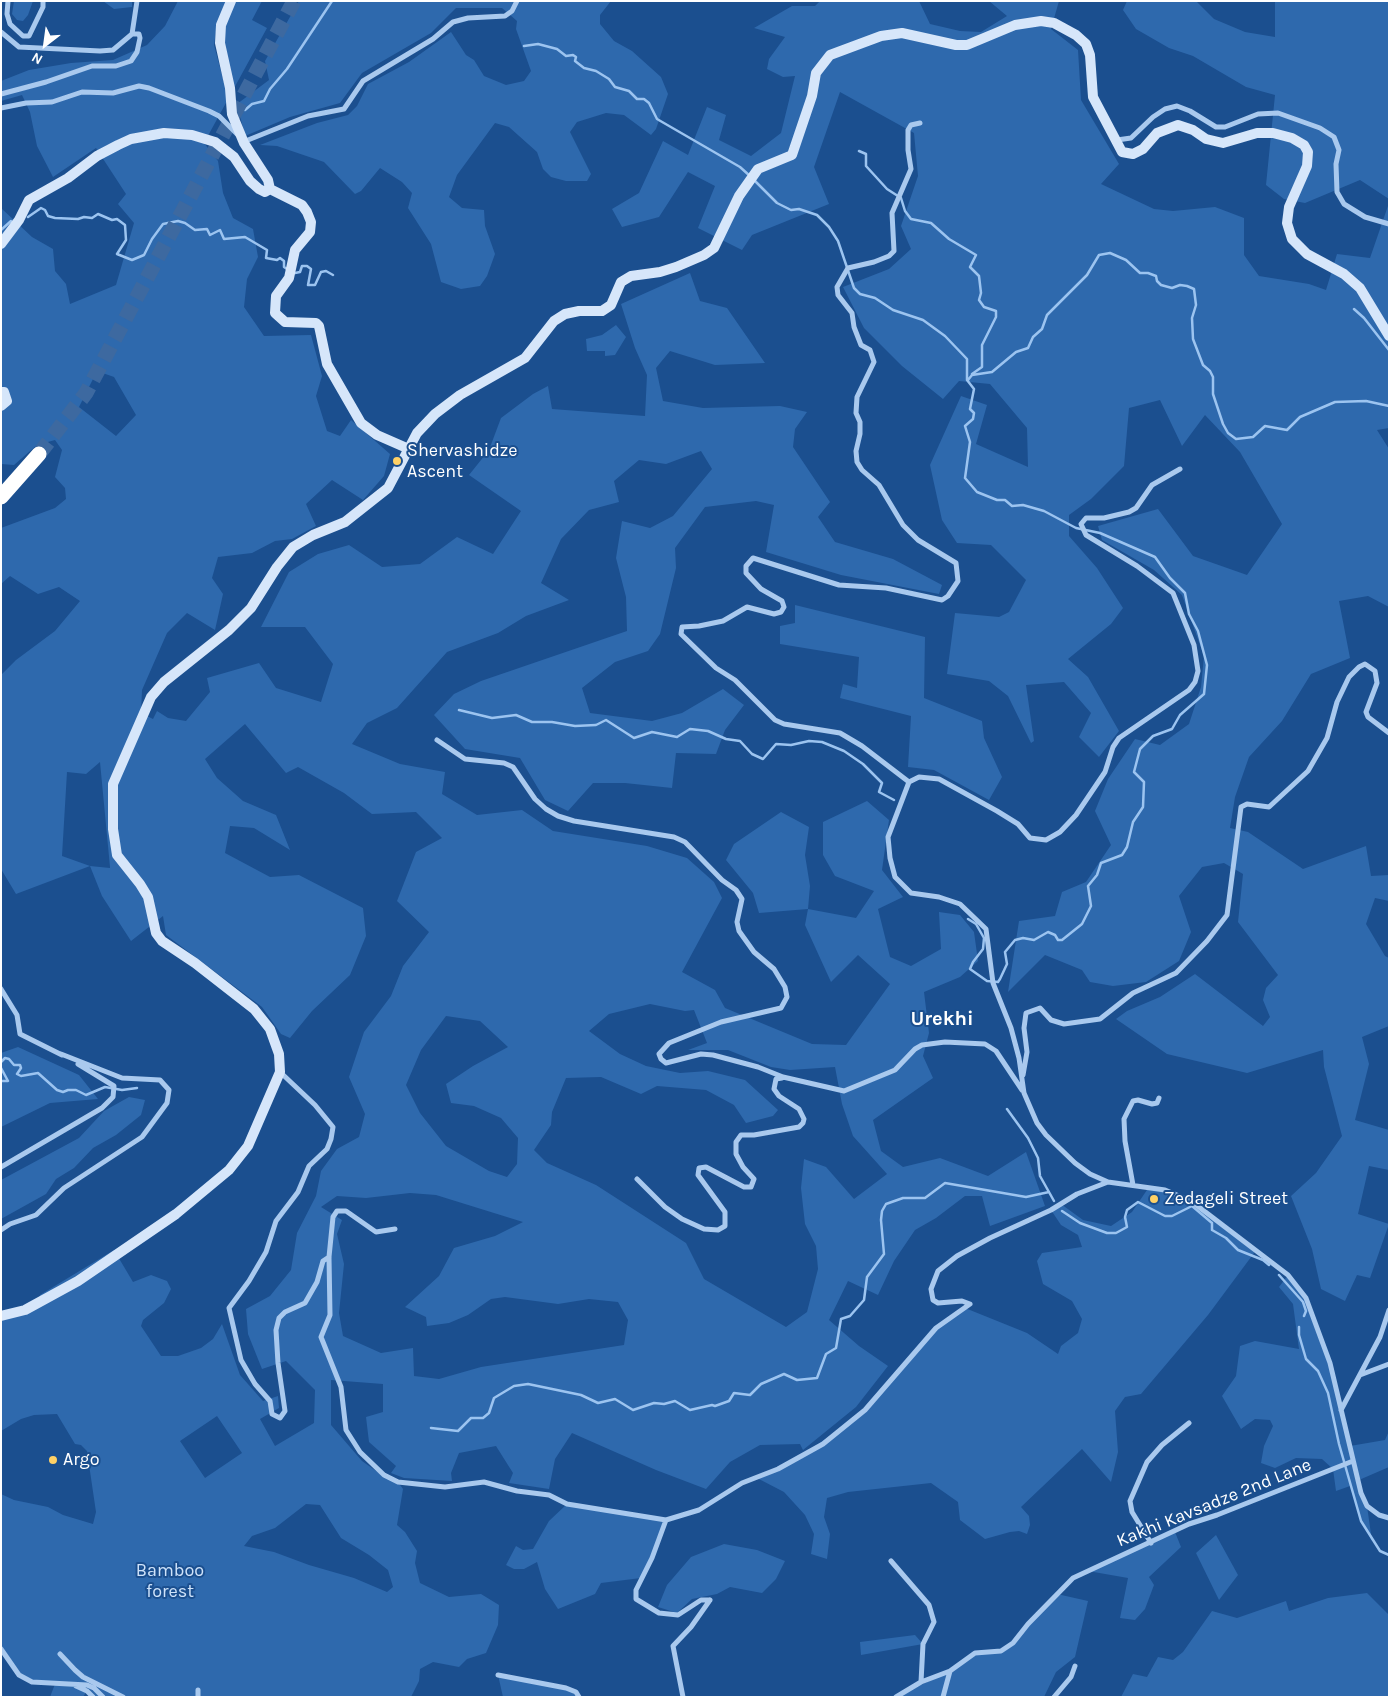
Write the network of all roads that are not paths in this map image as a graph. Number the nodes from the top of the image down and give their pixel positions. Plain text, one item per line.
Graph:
1 (8, 1) edge
2 (43, 1) edge
3 (137, 1) edge
4 (231, 1) edge
5 (517, 1) edge
6 (1, 32) edge
7 (132, 34) junction
8 (1, 94) edge
9 (1, 108) edge
10 (920, 123) dead end
11 (1115, 138) junction
12 (244, 144) junction
13 (270, 189) junction
14 (1389, 224) edge
15 (1, 244) edge
16 (1389, 336) edge
17 (1, 392) edge
18 (1, 406) edge
19 (409, 449) junction
20 (39, 454) tunnel mouth
21 (1180, 469) dead end
22 (1, 497) edge
23 (1389, 733) edge
24 (437, 740) dead end
25 (909, 782) junction
26 (1, 989) edge
27 (61, 1054) junction
28 (280, 1072) junction
29 (783, 1077) junction
30 (1022, 1082) junction
31 (1024, 1093) junction
32 (1158, 1098) dead end
33 (1, 1167) edge
34 (637, 1179) dead end
35 (1108, 1182) junction
36 (1133, 1184) junction
37 (395, 1229) dead end
38 (1, 1230) edge
39 (329, 1258) junction
40 (1389, 1310) edge
41 (1, 1316) edge
42 (1389, 1364) edge
43 (1360, 1375) junction
44 (1341, 1411) junction
45 (1189, 1423) dead end
46 (1352, 1462) junction
47 (1389, 1518) edge
48 (666, 1520) junction
49 (1150, 1542) junction
50 (892, 1561) dead end
51 (1, 1649) edge
52 (60, 1654) dead end
53 (1075, 1666) dead end
54 (950, 1670) junction
55 (498, 1675) dead end
56 (921, 1682) junction
57 (73, 1685) junction
58 (198, 1690) dead end
59 (93, 1697) edge
60 (103, 1697) edge
61 (123, 1697) edge
62 (198, 1697) edge
63 (579, 1697) edge
64 (683, 1697) edge
65 (896, 1697) edge
66 (942, 1697) edge
67 (1054, 1697) edge

1 - 2 street
3 - 7 street
4 - 12 street
5 - 12 street
6 - 7 street
7 - 8 street
9 - 12 street
10 - 25 street
11 - 14 street
11 - 16 street
11 - 19 street
12 - 13 street
13 - 15 street
13 - 19 street
17 - 18 street
19 - 28 street
20 - 22 highway
21 - 25 street
23 - 30 street
24 - 29 street
25 - 30 street
26 - 27 street
27 - 33 street
27 - 38 street
28 - 39 street
28 - 41 street
29 - 31 street
29 - 34 street
30 - 31 street
31 - 35 street
32 - 36 street
35 - 36 street
35 - 48 street
36 - 44 street
37 - 39 street
39 - 48 street
40 - 43 street
42 - 43 street
43 - 44 street
44 - 46 street
45 - 49 street
46 - 47 street
46 - 49 street, Kakhi Kavsadze 2nd Lane
48 - 64 street
49 - 54 street, Kakhi Kavsadze 2nd Lane
50 - 56 street
51 - 57 street
52 - 61 street
53 - 67 street
54 - 56 street, Kakhi Kavsadze 2nd Lane
54 - 66 street
55 - 63 street
56 - 65 street, Kakhi Kavsadze 2nd Lane
57 - 59 street
57 - 60 street
58 - 62 street

